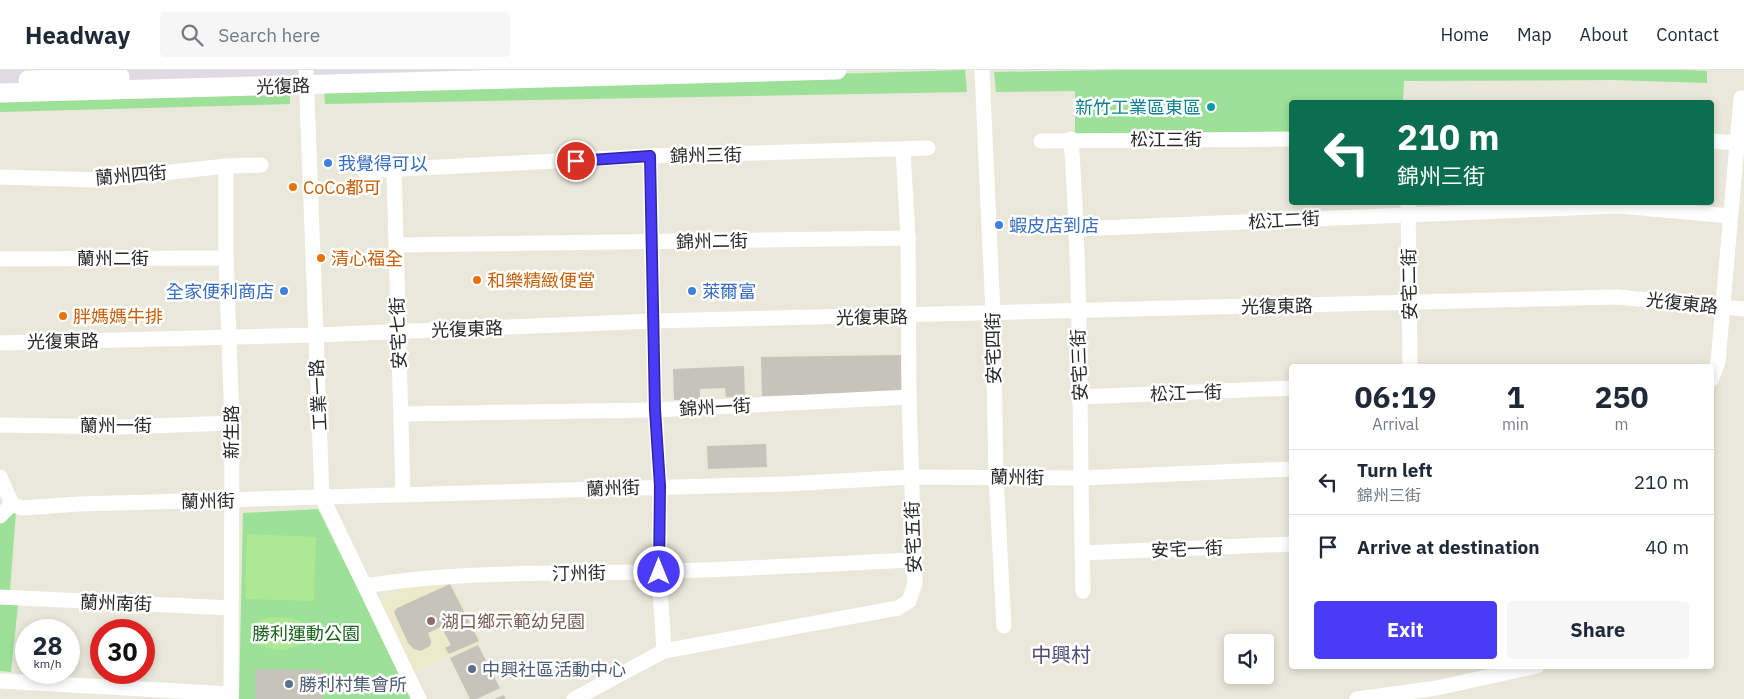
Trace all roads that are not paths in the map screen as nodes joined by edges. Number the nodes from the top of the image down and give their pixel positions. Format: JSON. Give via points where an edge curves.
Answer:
{"nodes":[{"id":1,"x":416,"y":70,"type":"edge"},
{"id":2,"x":836,"y":70,"type":"edge"},
{"id":3,"x":982,"y":70,"type":"edge"},
{"id":4,"x":307,"y":76,"type":"edge"},
{"id":5,"x":0,"y":80,"type":"edge"},
{"id":6,"x":0,"y":93,"type":"edge"},
{"id":7,"x":1741,"y":98,"type":"dead end"},
{"id":8,"x":1289,"y":139,"type":"edge"},
{"id":9,"x":1071,"y":140,"type":"junction"},
{"id":10,"x":1714,"y":140,"type":"edge"},
{"id":11,"x":1041,"y":141,"type":"dead end"},
{"id":12,"x":1736,"y":143,"type":"junction"},
{"id":13,"x":928,"y":148,"type":"dead end"},
{"id":14,"x":902,"y":150,"type":"junction"},
{"id":15,"x":650,"y":156,"type":"junction"},
{"id":16,"x":261,"y":165,"type":"dead end"},
{"id":17,"x":226,"y":166,"type":"junction"},
{"id":18,"x":394,"y":170,"type":"junction"},
{"id":19,"x":364,"y":171,"type":"dead end"},
{"id":20,"x":0,"y":177,"type":"edge"},
{"id":21,"x":1408,"y":208,"type":"edge"},
{"id":22,"x":1730,"y":216,"type":"junction"},
{"id":23,"x":1077,"y":229,"type":"junction"},
{"id":24,"x":908,"y":238,"type":"junction"},
{"id":25,"x":652,"y":242,"type":"junction"},
{"id":26,"x":396,"y":244,"type":"junction"},
{"id":27,"x":226,"y":258,"type":"junction"},
{"id":28,"x":0,"y":259,"type":"edge"},
{"id":29,"x":1409,"y":304,"type":"junction"},
{"id":30,"x":1723,"y":307,"type":"junction"},
{"id":31,"x":1744,"y":309,"type":"edge"},
{"id":32,"x":1077,"y":310,"type":"junction"},
{"id":33,"x":992,"y":314,"type":"junction"},
{"id":34,"x":908,"y":316,"type":"junction"},
{"id":35,"x":654,"y":321,"type":"junction"},
{"id":36,"x":398,"y":332,"type":"junction"},
{"id":37,"x":315,"y":335,"type":"junction"},
{"id":38,"x":230,"y":338,"type":"junction"},
{"id":39,"x":0,"y":343,"type":"edge"},
{"id":40,"x":1410,"y":364,"type":"edge"},
{"id":41,"x":1714,"y":372,"type":"edge"},
{"id":42,"x":1289,"y":388,"type":"edge"},
{"id":43,"x":909,"y":397,"type":"junction"},
{"id":44,"x":1080,"y":397,"type":"junction"},
{"id":45,"x":655,"y":410,"type":"junction"},
{"id":46,"x":402,"y":414,"type":"junction"},
{"id":47,"x":232,"y":423,"type":"junction"},
{"id":48,"x":0,"y":424,"type":"edge"},
{"id":49,"x":1289,"y":469,"type":"edge"},
{"id":50,"x":0,"y":477,"type":"edge"},
{"id":51,"x":912,"y":477,"type":"junction"},
{"id":52,"x":996,"y":477,"type":"junction"},
{"id":53,"x":1080,"y":478,"type":"junction"},
{"id":54,"x":660,"y":486,"type":"junction"},
{"id":55,"x":403,"y":495,"type":"junction"},
{"id":56,"x":322,"y":497,"type":"junction"},
{"id":57,"x":231,"y":501,"type":"junction"},
{"id":58,"x":12,"y":504,"type":"junction"},
{"id":59,"x":0,"y":516,"type":"edge"},
{"id":60,"x":1289,"y":544,"type":"edge"},
{"id":61,"x":1082,"y":553,"type":"junction"},
{"id":62,"x":913,"y":560,"type":"junction"},
{"id":63,"x":659,"y":572,"type":"junction"},
{"id":64,"x":365,"y":586,"type":"junction"},
{"id":65,"x":1083,"y":591,"type":"dead end"},
{"id":66,"x":0,"y":598,"type":"edge"},
{"id":67,"x":231,"y":608,"type":"junction"},
{"id":68,"x":1004,"y":626,"type":"dead end"},
{"id":69,"x":664,"y":652,"type":"junction"},
{"id":70,"x":1523,"y":669,"type":"edge"},
{"id":71,"x":0,"y":681,"type":"edge"},
{"id":72,"x":231,"y":696,"type":"edge"},
{"id":73,"x":419,"y":699,"type":"edge"},
{"id":74,"x":574,"y":699,"type":"edge"},
{"id":75,"x":1357,"y":699,"type":"edge"}],
"edges":[{"from":1,"to":4,"type":"street","name":"光復路"},
{"from":2,"to":4,"type":"street","name":"光復路"},
{"from":3,"to":33,"type":"street","name":"安宅四街"},
{"from":4,"to":5,"type":"street","name":"光復路"},
{"from":4,"to":6,"type":"street","name":"光復路"},
{"from":4,"to":37,"type":"street","name":"工業一路"},
{"from":7,"to":12,"type":"street"},
{"from":8,"to":9,"type":"street","name":"松江三街"},
{"from":9,"to":11,"type":"street","name":"松江三街"},
{"from":9,"to":23,"type":"street","name":"安宅三街"},
{"from":10,"to":12,"type":"street"},
{"from":12,"to":22,"type":"street"},
{"from":13,"to":14,"type":"street","name":"錦州三街"},
{"from":14,"to":15,"type":"street","name":"錦州三街"},
{"from":14,"to":24,"type":"street","name":"安宅五街"},
{"from":15,"to":18,"type":"street","name":"錦州三街"},
{"from":15,"to":25,"type":"street"},
{"from":16,"to":17,"type":"street","name":"蘭州四街"},
{"from":17,"to":20,"type":"street","name":"蘭州四街","via":[[100,180]]},
{"from":17,"to":27,"type":"street","name":"新生路"},
{"from":18,"to":19,"type":"street","name":"錦州三街"},
{"from":18,"to":26,"type":"street","name":"安宅七街"},
{"from":21,"to":22,"type":"street","name":"松江二街","via":[[1619,206]]},
{"from":21,"to":23,"type":"street","name":"松江二街"},
{"from":21,"to":29,"type":"street","name":"安宅二街"},
{"from":22,"to":30,"type":"street"},
{"from":23,"to":32,"type":"street","name":"安宅三街"},
{"from":24,"to":25,"type":"street","name":"錦州二街"},
{"from":24,"to":34,"type":"street","name":"安宅五街"},
{"from":25,"to":26,"type":"street","name":"錦州二街"},
{"from":25,"to":35,"type":"street"},
{"from":26,"to":36,"type":"street","name":"安宅七街"},
{"from":27,"to":28,"type":"street","name":"蘭州二街"},
{"from":27,"to":38,"type":"street","name":"新生路"},
{"from":29,"to":30,"type":"street","name":"光復東路","via":[[1618,297]]},
{"from":29,"to":32,"type":"street","name":"光復東路"},
{"from":29,"to":40,"type":"street","name":"安宅二街"},
{"from":30,"to":31,"type":"street","name":"光復東路"},
{"from":30,"to":41,"type":"street","via":[[1718,362]]},
{"from":32,"to":33,"type":"street","name":"光復東路"},
{"from":32,"to":44,"type":"street","name":"安宅三街"},
{"from":33,"to":34,"type":"street","name":"光復東路"},
{"from":33,"to":52,"type":"street","name":"安宅四街"},
{"from":34,"to":35,"type":"street","name":"光復東路"},
{"from":34,"to":43,"type":"street","name":"安宅五街"},
{"from":35,"to":36,"type":"street","name":"光復東路"},
{"from":35,"to":45,"type":"street"},
{"from":36,"to":37,"type":"street","name":"光復東路"},
{"from":36,"to":46,"type":"street","name":"安宅七街"},
{"from":37,"to":38,"type":"street","name":"光復東路"},
{"from":37,"to":56,"type":"street","name":"工業一路"},
{"from":38,"to":39,"type":"street","name":"光復東路"},
{"from":38,"to":47,"type":"street","name":"新生路"},
{"from":42,"to":44,"type":"street","name":"松江一街"},
{"from":43,"to":45,"type":"street","name":"錦州一街"},
{"from":43,"to":51,"type":"street","name":"安宅五街"},
{"from":44,"to":53,"type":"street","name":"安宅三街"},
{"from":45,"to":46,"type":"street","name":"錦州一街"},
{"from":45,"to":54,"type":"street"},
{"from":46,"to":55,"type":"street","name":"安宅七街"},
{"from":47,"to":48,"type":"street","name":"蘭州一街","via":[[120,427]]},
{"from":47,"to":57,"type":"street","name":"新生路"},
{"from":49,"to":53,"type":"street","name":"蘭州街"},
{"from":50,"to":58,"type":"street"},
{"from":51,"to":52,"type":"street","name":"蘭州街"},
{"from":51,"to":54,"type":"street","name":"蘭州街"},
{"from":51,"to":62,"type":"street","name":"安宅五街"},
{"from":52,"to":53,"type":"street","name":"蘭州街"},
{"from":52,"to":68,"type":"street","name":"安宅四街"},
{"from":53,"to":61,"type":"street","name":"安宅三街"},
{"from":54,"to":55,"type":"street","name":"蘭州街"},
{"from":54,"to":63,"type":"street"},
{"from":55,"to":56,"type":"street","name":"蘭州街"},
{"from":56,"to":57,"type":"street","name":"蘭州街"},
{"from":56,"to":64,"type":"street","name":"工業一路"},
{"from":57,"to":58,"type":"street","name":"蘭州街","via":[[21,508]]},
{"from":57,"to":67,"type":"street","name":"新生路"},
{"from":58,"to":59,"type":"street"},
{"from":60,"to":61,"type":"street","name":"安宅一街"},
{"from":61,"to":65,"type":"street","name":"安宅三街"},
{"from":62,"to":63,"type":"street","name":"汀州街"},
{"from":62,"to":69,"type":"street","name":"安宅五街","via":[[915,583],[909,601],[898,608]]},
{"from":63,"to":64,"type":"street","name":"汀州街","via":[[457,576]]},
{"from":63,"to":69,"type":"street"},
{"from":64,"to":73,"type":"street","name":"工業一路"},
{"from":66,"to":67,"type":"street","name":"蘭州南街"},
{"from":67,"to":72,"type":"street","name":"新生路"},
{"from":69,"to":74,"type":"street","name":"安宅五街"},
{"from":70,"to":75,"type":"street","via":[[1437,688]]},
{"from":71,"to":72,"type":"street"}]}
